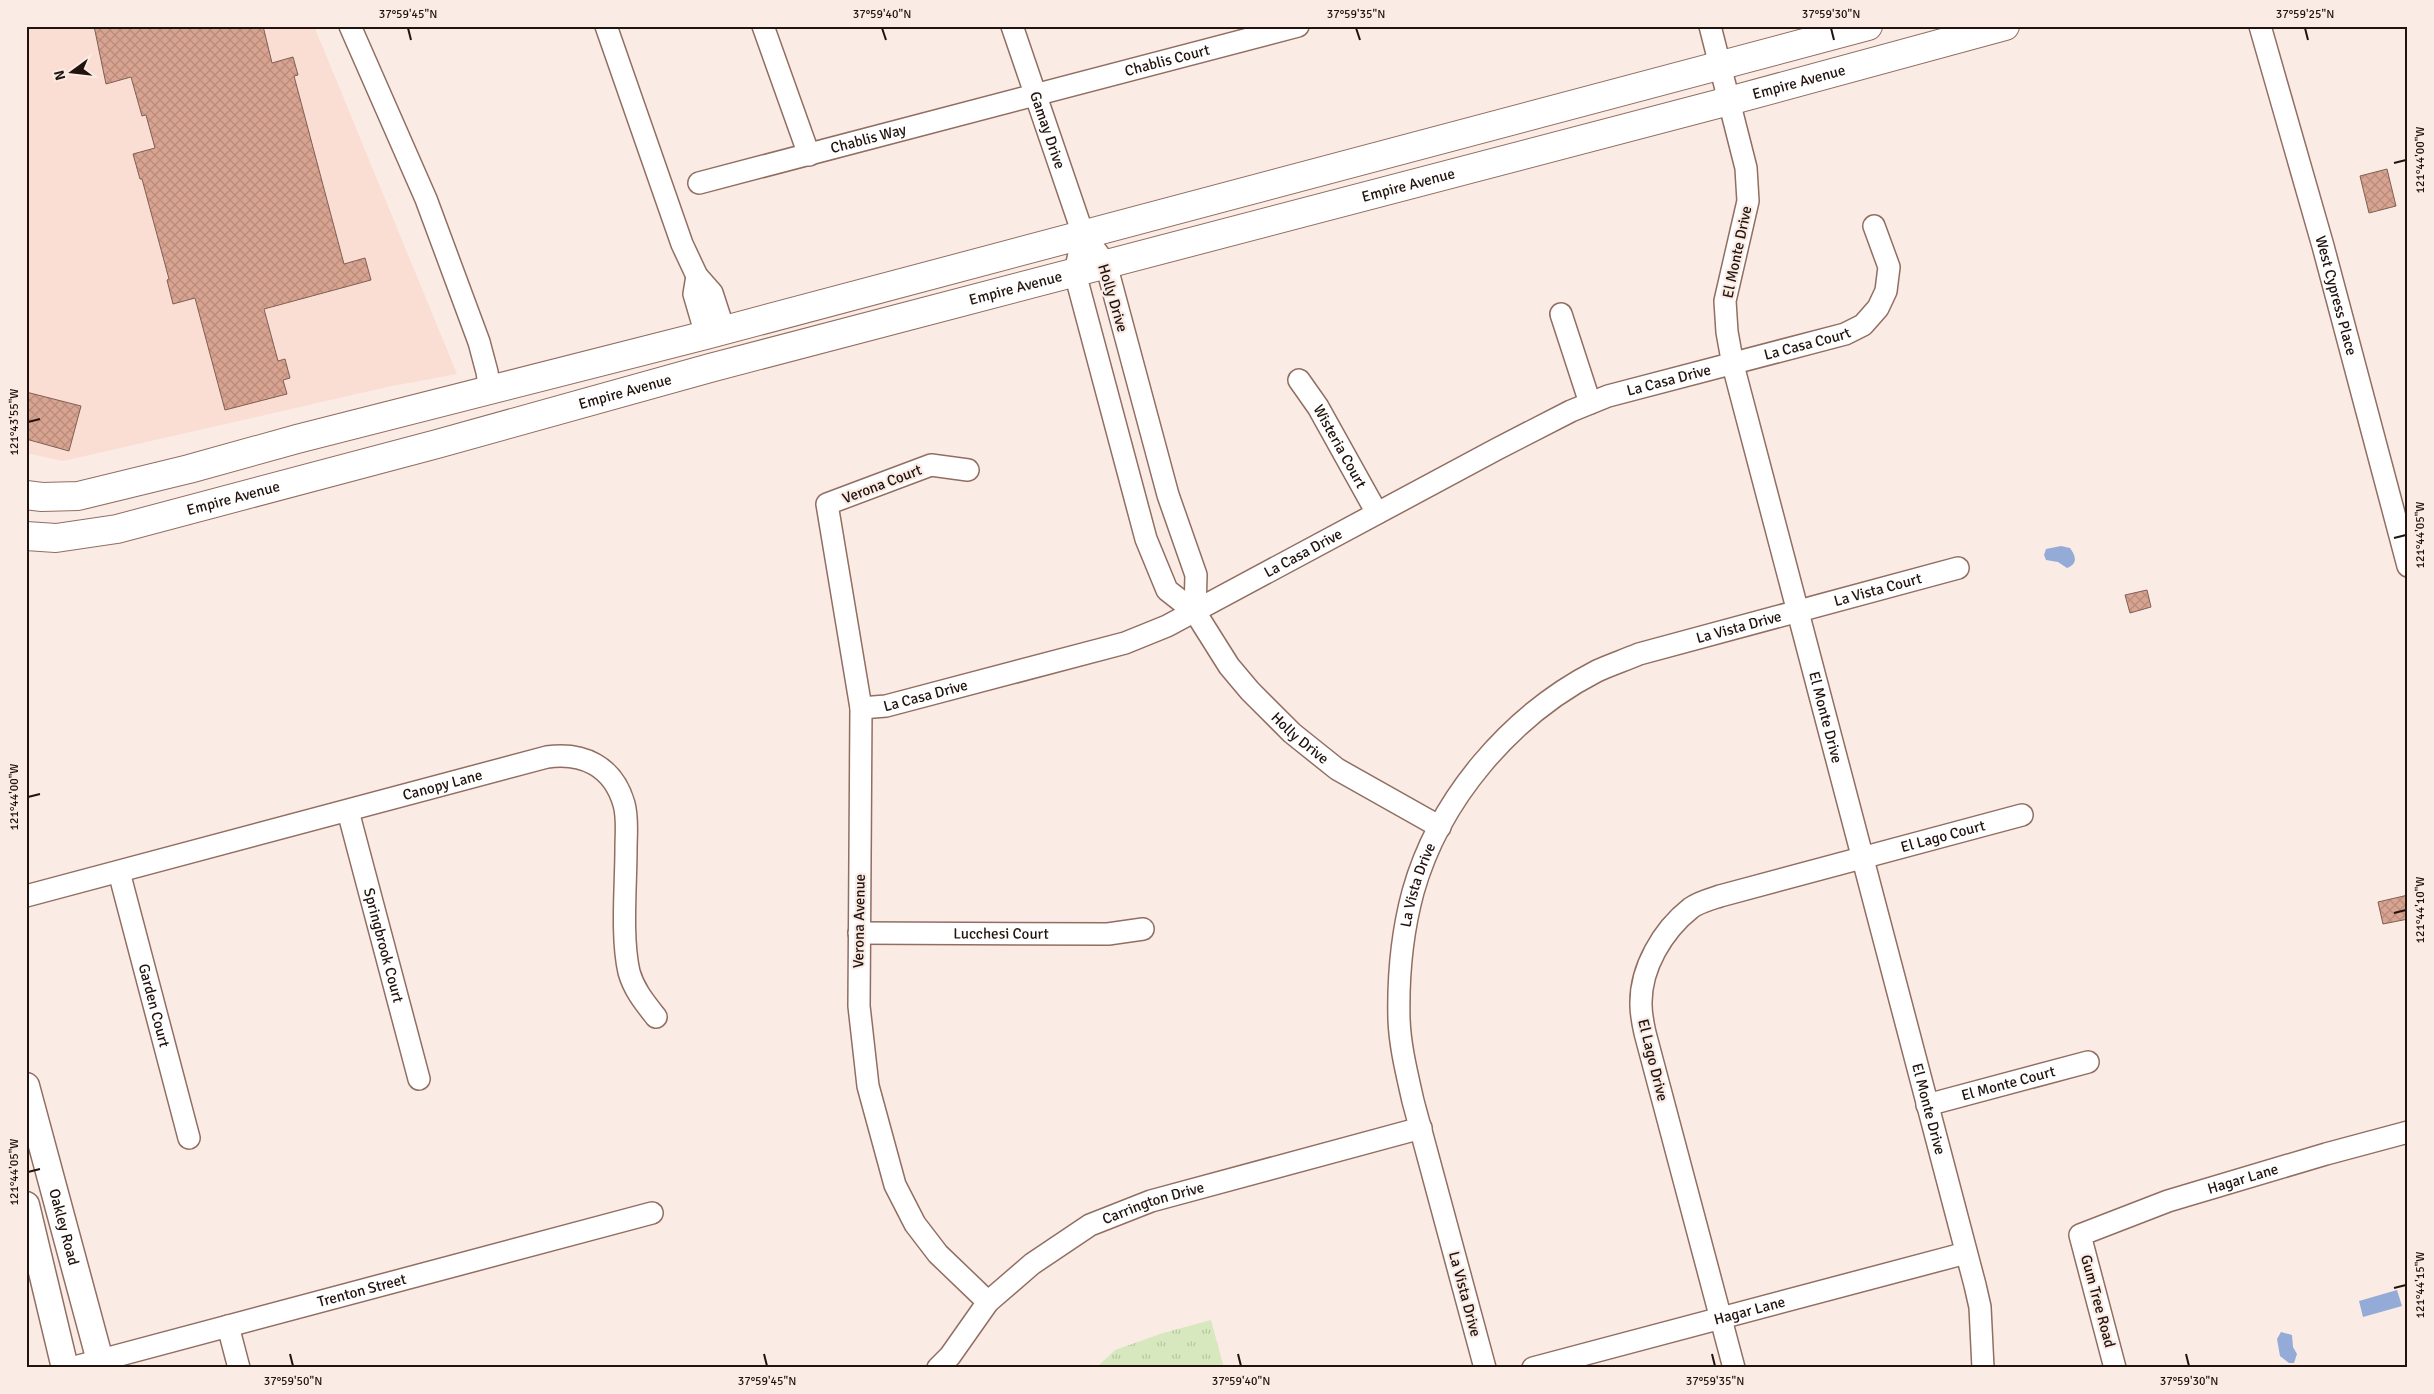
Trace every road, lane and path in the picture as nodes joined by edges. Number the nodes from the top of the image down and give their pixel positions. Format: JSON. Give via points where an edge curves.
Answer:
{"nodes":[{"id":1,"x":350,"y":26,"type":"edge"},
{"id":2,"x":606,"y":26,"type":"edge"},
{"id":3,"x":763,"y":26,"type":"edge"},
{"id":4,"x":1012,"y":26,"type":"edge"},
{"id":5,"x":1298,"y":26,"type":"edge"},
{"id":6,"x":1710,"y":26,"type":"edge"},
{"id":7,"x":1868,"y":26,"type":"edge"},
{"id":8,"x":2005,"y":26,"type":"edge"},
{"id":9,"x":2260,"y":26,"type":"edge"},
{"id":10,"x":1720,"y":67,"type":"junction"},
{"id":11,"x":1037,"y":95,"type":"junction"},
{"id":12,"x":1729,"y":101,"type":"junction"},
{"id":13,"x":809,"y":155,"type":"junction"},
{"id":14,"x":699,"y":183,"type":"dead end"},
{"id":15,"x":1874,"y":226,"type":"dead end"},
{"id":16,"x":1083,"y":234,"type":"junction"},
{"id":17,"x":1106,"y":264,"type":"junction"},
{"id":18,"x":1075,"y":273,"type":"junction"},
{"id":19,"x":1561,"y":314,"type":"dead end"},
{"id":20,"x":715,"y":333,"type":"junction"},
{"id":21,"x":1733,"y":365,"type":"junction"},
{"id":22,"x":1299,"y":380,"type":"dead end"},
{"id":23,"x":490,"y":391,"type":"junction"},
{"id":24,"x":606,"y":396,"type":"junction"},
{"id":25,"x":1590,"y":403,"type":"junction"},
{"id":26,"x":968,"y":470,"type":"dead end"},
{"id":27,"x":26,"y":495,"type":"edge"},
{"id":28,"x":827,"y":504,"type":"joint"},
{"id":29,"x":1376,"y":513,"type":"junction"},
{"id":30,"x":26,"y":536,"type":"edge"},
{"id":31,"x":2408,"y":566,"type":"edge"},
{"id":32,"x":1958,"y":568,"type":"dead end"},
{"id":33,"x":1195,"y":612,"type":"junction"},
{"id":34,"x":1798,"y":612,"type":"junction"},
{"id":35,"x":861,"y":708,"type":"junction"},
{"id":36,"x":348,"y":811,"type":"junction"},
{"id":37,"x":2022,"y":815,"type":"dead end"},
{"id":38,"x":1440,"y":827,"type":"junction"},
{"id":39,"x":1863,"y":858,"type":"junction"},
{"id":40,"x":119,"y":872,"type":"junction"},
{"id":41,"x":26,"y":896,"type":"edge"},
{"id":42,"x":1143,"y":929,"type":"dead end"},
{"id":43,"x":859,"y":932,"type":"junction"},
{"id":44,"x":656,"y":1017,"type":"dead end"},
{"id":45,"x":2088,"y":1062,"type":"dead end"},
{"id":46,"x":420,"y":1079,"type":"dead end"},
{"id":47,"x":26,"y":1086,"type":"edge"},
{"id":48,"x":1927,"y":1105,"type":"junction"},
{"id":49,"x":1421,"y":1128,"type":"junction"},
{"id":50,"x":2408,"y":1132,"type":"edge"},
{"id":51,"x":189,"y":1138,"type":"dead end"},
{"id":52,"x":26,"y":1206,"type":"edge"},
{"id":53,"x":652,"y":1213,"type":"dead end"},
{"id":54,"x":2080,"y":1235,"type":"joint"},
{"id":55,"x":1966,"y":1253,"type":"junction"},
{"id":56,"x":988,"y":1302,"type":"junction"},
{"id":57,"x":1720,"y":1318,"type":"junction"},
{"id":58,"x":228,"y":1326,"type":"junction"},
{"id":59,"x":101,"y":1364,"type":"edge"},
{"id":60,"x":65,"y":1368,"type":"edge"},
{"id":61,"x":72,"y":1368,"type":"edge"},
{"id":62,"x":239,"y":1368,"type":"edge"},
{"id":63,"x":938,"y":1368,"type":"edge"},
{"id":64,"x":1485,"y":1368,"type":"edge"},
{"id":65,"x":1533,"y":1368,"type":"edge"},
{"id":66,"x":1734,"y":1368,"type":"edge"},
{"id":67,"x":1983,"y":1368,"type":"edge"},
{"id":68,"x":2115,"y":1368,"type":"edge"}],
"edges":[{"from":1,"to":23,"type":"street","via":[[426,199],[479,342]]},
{"from":2,"to":20,"type":"street","via":[[682,244],[696,276],[712,292]]},
{"from":3,"to":13,"type":"street"},
{"from":4,"to":11,"type":"street","name":"Gamay Drive"},
{"from":5,"to":11,"type":"street","name":"Chablis Court"},
{"from":6,"to":10,"type":"street","name":"El Monte Drive"},
{"from":7,"to":10,"type":"main road"},
{"from":8,"to":12,"type":"main road","name":"Empire Avenue"},
{"from":9,"to":31,"type":"street","name":"West Cypress Place","via":[[2323,246]]},
{"from":10,"to":12,"type":"street","name":"El Monte Drive"},
{"from":10,"to":16,"type":"main road"},
{"from":11,"to":13,"type":"street","name":"Chablis Way"},
{"from":11,"to":16,"type":"street","name":"Gamay Drive"},
{"from":12,"to":17,"type":"main road","name":"Empire Avenue"},
{"from":12,"to":21,"type":"street","name":"El Monte Drive","via":[[1746,168],[1748,201],[1725,301]]},
{"from":13,"to":14,"type":"street","name":"Chablis Way"},
{"from":15,"to":21,"type":"street","name":"La Casa Court","via":[[1889,267],[1886,291],[1878,308],[1863,324],[1845,334]]},
{"from":16,"to":17,"type":"street","name":"Holly Drive"},
{"from":16,"to":18,"type":"street","name":"Holly Drive"},
{"from":16,"to":20,"type":"main road"},
{"from":17,"to":18,"type":"main road","name":"Empire Avenue"},
{"from":17,"to":33,"type":"street","name":"Holly Drive","via":[[1168,496],[1196,575]]},
{"from":18,"to":24,"type":"main road","name":"Empire Avenue"},
{"from":18,"to":33,"type":"street","name":"Holly Drive","via":[[1146,539],[1167,590]]},
{"from":19,"to":25,"type":"street"},
{"from":20,"to":23,"type":"main road"},
{"from":20,"to":24,"type":"main road","via":[[719,347],[715,354],[645,373]]},
{"from":21,"to":25,"type":"street","name":"La Casa Drive"},
{"from":21,"to":34,"type":"street","name":"El Monte Drive"},
{"from":22,"to":29,"type":"street","name":"Wisteria Court","via":[[1318,407]]},
{"from":23,"to":27,"type":"main road","via":[[78,496]]},
{"from":24,"to":30,"type":"main road","name":"Empire Avenue","via":[[117,528],[56,538]]},
{"from":25,"to":29,"type":"street","name":"La Casa Drive"},
{"from":26,"to":28,"type":"street","name":"Verona Court","via":[[930,465]]},
{"from":28,"to":35,"type":"street","name":"Verona Avenue"},
{"from":29,"to":33,"type":"street","name":"La Casa Drive"},
{"from":32,"to":34,"type":"street","name":"La Vista Court"},
{"from":33,"to":35,"type":"street","name":"La Casa Drive","via":[[1125,643],[886,706]]},
{"from":33,"to":38,"type":"street","name":"Holly Drive","via":[[1229,666],[1292,733],[1337,769]]},
{"from":34,"to":38,"type":"street","name":"La Vista Drive","via":[[1639,654],[1597,671],[1521,724],[1484,760]]},
{"from":34,"to":39,"type":"street","name":"El Monte Drive"},
{"from":35,"to":43,"type":"street","name":"Verona Avenue"},
{"from":36,"to":40,"type":"street","name":"Canopy Lane"},
{"from":36,"to":44,"type":"street","name":"Canopy Lane","via":[[547,757],[580,756],[592,763],[610,779],[624,803],[629,970],[634,988]]},
{"from":36,"to":46,"type":"street","name":"Springbrook Court"},
{"from":37,"to":39,"type":"street","name":"El Lago Court"},
{"from":38,"to":49,"type":"street","name":"La Vista Drive","via":[[1413,890],[1399,977],[1399,1020],[1404,1061]]},
{"from":39,"to":48,"type":"street","name":"El Monte Drive"},
{"from":39,"to":57,"type":"street","name":"El Lago Drive","via":[[1720,896],[1693,907],[1671,928],[1655,951],[1644,977],[1641,1005],[1645,1032]]},
{"from":40,"to":41,"type":"street","name":"Canopy Lane"},
{"from":40,"to":51,"type":"street","name":"Garden Court"},
{"from":42,"to":43,"type":"street","name":"Lucchesi Court","via":[[1108,934]]},
{"from":43,"to":56,"type":"street","name":"Verona Avenue","via":[[862,1046],[868,1086],[894,1185],[915,1224],[938,1254]]},
{"from":45,"to":48,"type":"street","name":"El Monte Court"},
{"from":47,"to":59,"type":"street","name":"Oakley Road"},
{"from":48,"to":55,"type":"street","name":"El Monte Drive"},
{"from":49,"to":56,"type":"street","name":"Carrington Drive","via":[[1117,1213],[1058,1244]]},
{"from":49,"to":64,"type":"street","name":"La Vista Drive"},
{"from":50,"to":54,"type":"street","name":"Hagar Lane","via":[[2168,1201]]},
{"from":52,"to":60,"type":"street","name":"Oakley Road"},
{"from":53,"to":58,"type":"street","name":"Trenton Street"},
{"from":54,"to":68,"type":"street","name":"Gum Tree Road"},
{"from":55,"to":57,"type":"street","name":"Hagar Lane"},
{"from":55,"to":67,"type":"street","name":"El Monte Drive","via":[[1980,1307]]},
{"from":56,"to":63,"type":"street","name":"Carrington Drive"},
{"from":57,"to":65,"type":"street","name":"Hagar Lane"},
{"from":57,"to":66,"type":"street","name":"El Lago Drive"},
{"from":58,"to":59,"type":"street","name":"Trenton Street"},
{"from":58,"to":62,"type":"street"},
{"from":59,"to":61,"type":"street","name":"Trenton Street"}]}
